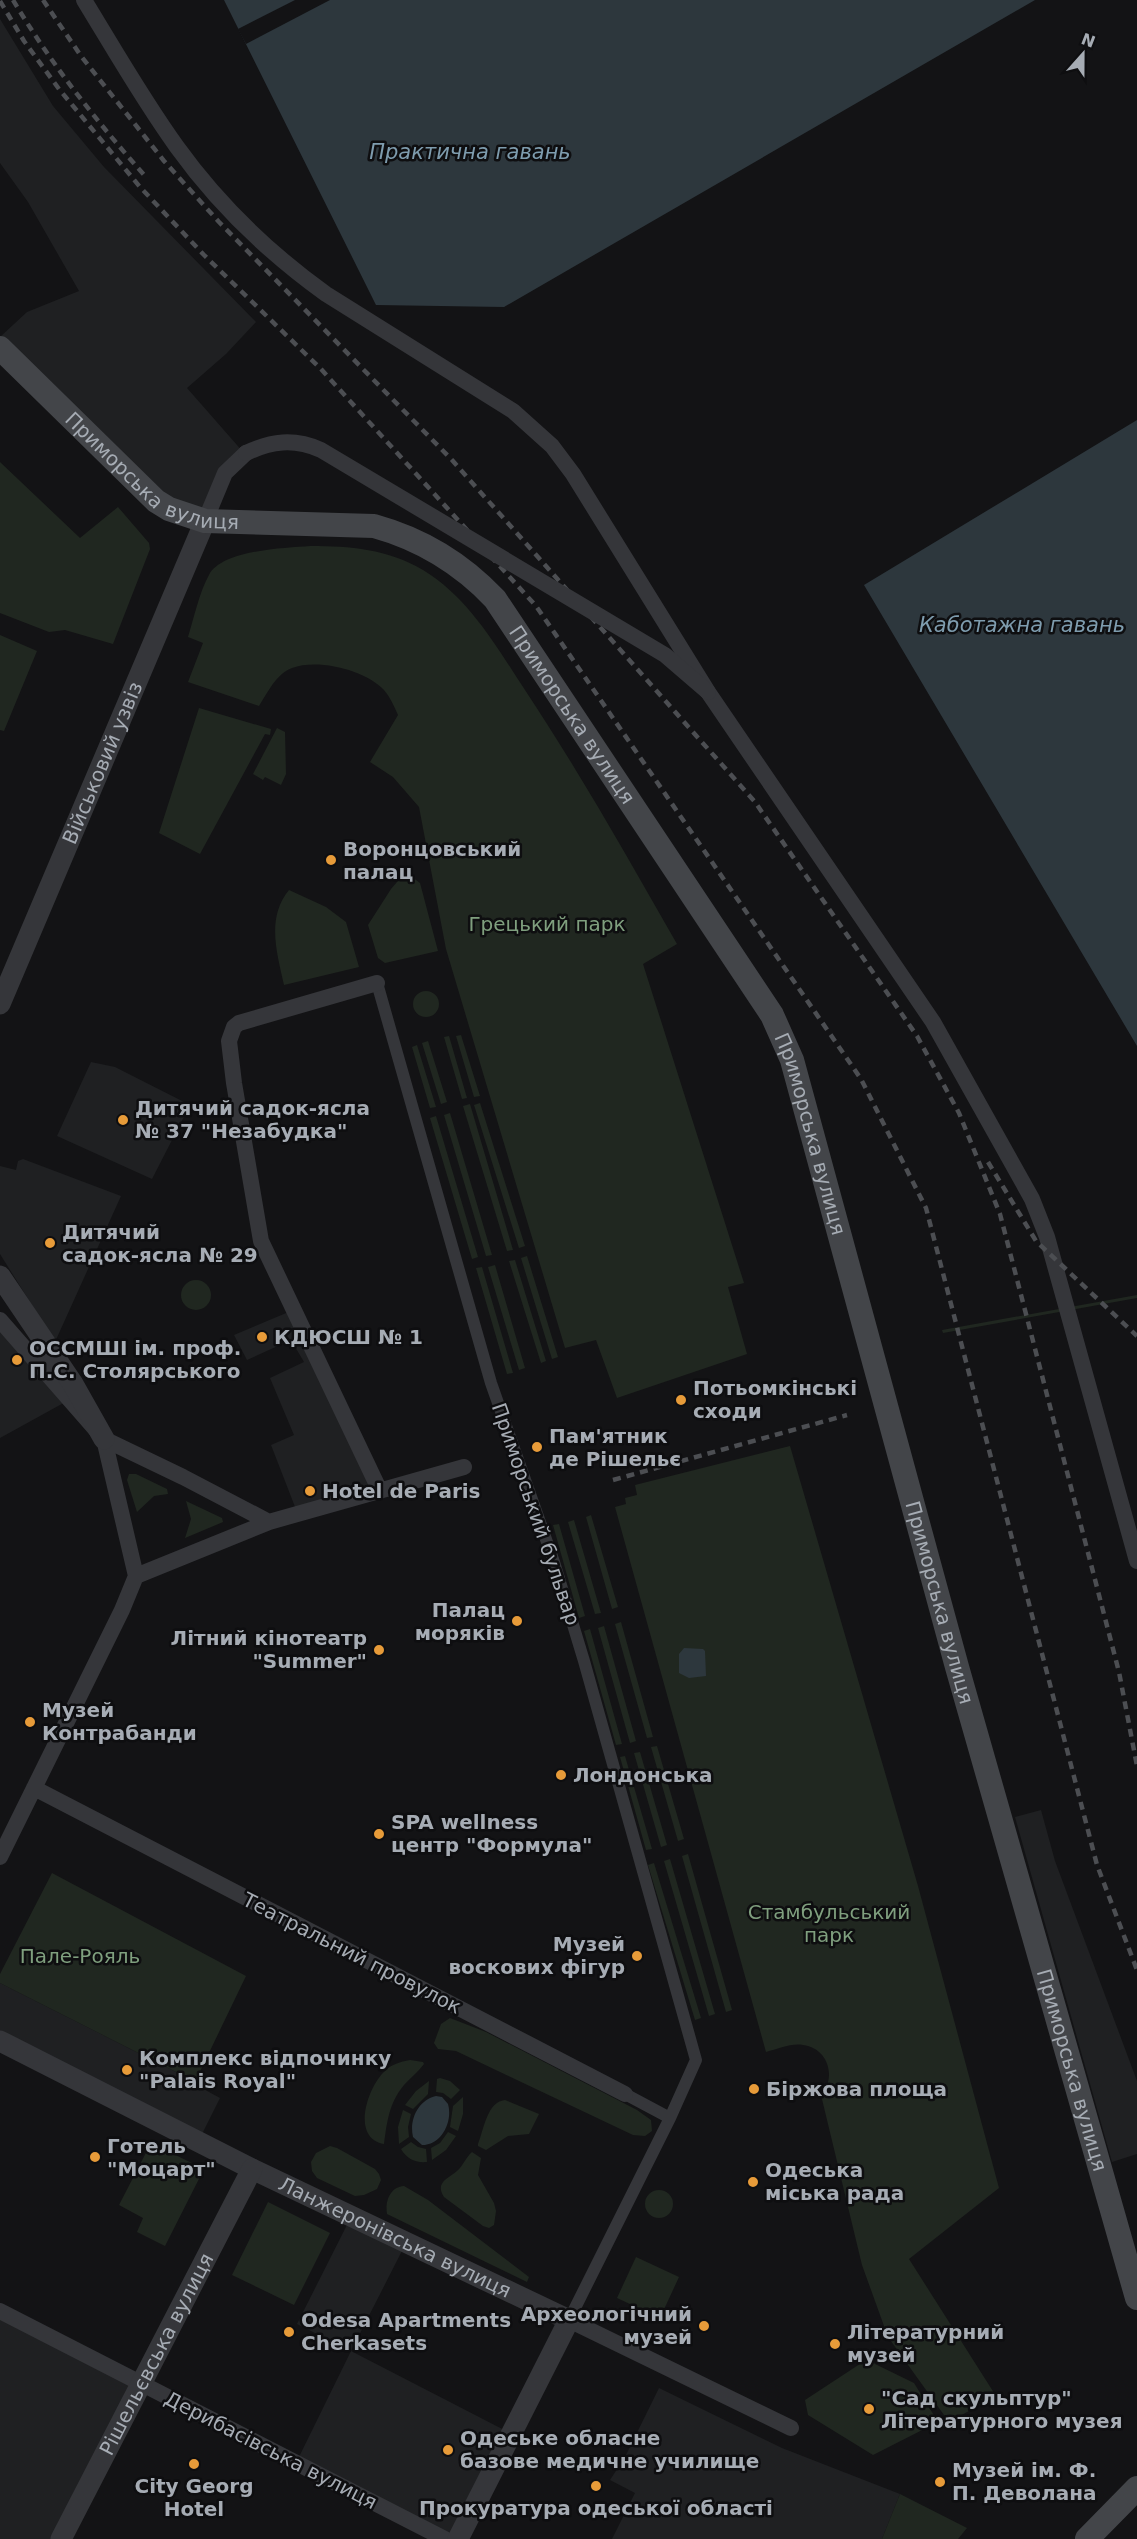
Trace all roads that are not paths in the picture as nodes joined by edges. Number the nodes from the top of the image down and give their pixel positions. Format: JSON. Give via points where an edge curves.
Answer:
{"nodes":[{"id":1,"x":84,"y":0,"type":"edge"},
{"id":2,"x":0,"y":348,"type":"edge"},
{"id":3,"x":206,"y":521,"type":"junction"},
{"id":4,"x":708,"y":692,"type":"junction"},
{"id":5,"x":377,"y":983,"type":"joint"},
{"id":6,"x":0,"y":1004,"type":"edge"},
{"id":7,"x":0,"y":1276,"type":"edge"},
{"id":8,"x":0,"y":1320,"type":"edge"},
{"id":9,"x":104,"y":1439,"type":"junction"},
{"id":10,"x":464,"y":1467,"type":"dead end"},
{"id":11,"x":380,"y":1491,"type":"junction"},
{"id":12,"x":269,"y":1522,"type":"junction"},
{"id":13,"x":1137,"y":1561,"type":"edge"},
{"id":14,"x":136,"y":1576,"type":"junction"},
{"id":15,"x":34,"y":1788,"type":"junction"},
{"id":16,"x":0,"y":1857,"type":"edge"},
{"id":17,"x":0,"y":2041,"type":"edge"},
{"id":18,"x":625,"y":2094,"type":"joint"},
{"id":19,"x":670,"y":2118,"type":"junction"},
{"id":20,"x":252,"y":2169,"type":"junction"},
{"id":21,"x":1137,"y":2298,"type":"edge"},
{"id":22,"x":0,"y":2311,"type":"edge"},
{"id":23,"x":569,"y":2320,"type":"junction"},
{"id":24,"x":141,"y":2383,"type":"junction"},
{"id":25,"x":791,"y":2428,"type":"dead end"},
{"id":26,"x":1137,"y":2488,"type":"edge"},
{"id":27,"x":61,"y":2539,"type":"edge"},
{"id":28,"x":445,"y":2539,"type":"edge"},
{"id":29,"x":458,"y":2539,"type":"edge"},
{"id":30,"x":1087,"y":2539,"type":"edge"}],
"edges":[{"from":1,"to":4,"type":"street","via":[[176,146],[252,233],[312,283],[498,401],[552,446]]},
{"from":2,"to":3,"type":"main road","name":"Приморська вулиця","via":[[158,503]]},
{"from":3,"to":4,"type":"street","bridge":true,"via":[[225,472],[246,453],[283,441],[308,445],[665,655]]},
{"from":3,"to":6,"type":"street","name":"Військовий узвіз"},
{"from":3,"to":21,"type":"main road","name":"Приморська вулиця","via":[[374,526],[439,553],[473,576],[502,609],[780,1029]]},
{"from":4,"to":13,"type":"street","via":[[928,1014],[1021,1179],[1047,1238]]},
{"from":5,"to":11,"type":"street","via":[[239,1023],[229,1041],[261,1240]]},
{"from":5,"to":19,"type":"street","name":"Приморський бульвар","via":[[491,1383],[584,1661],[693,2045],[696,2060]]},
{"from":7,"to":9,"type":"street","via":[[73,1384]]},
{"from":8,"to":9,"type":"street"},
{"from":9,"to":12,"type":"street"},
{"from":9,"to":14,"type":"street"},
{"from":10,"to":11,"type":"street"},
{"from":11,"to":12,"type":"street"},
{"from":12,"to":14,"type":"street"},
{"from":14,"to":15,"type":"street"},
{"from":15,"to":16,"type":"street"},
{"from":15,"to":18,"type":"street","name":"Театральний провулок"},
{"from":17,"to":20,"type":"street","name":"Ланжеронівська вулиця"},
{"from":18,"to":19,"type":"street","name":"Театральний провулок"},
{"from":19,"to":23,"type":"street"},
{"from":20,"to":23,"type":"street","name":"Ланжеронівська вулиця"},
{"from":20,"to":24,"type":"street","name":"Рішельєвська вулиця"},
{"from":22,"to":24,"type":"street","name":"Дерибасівська вулиця"},
{"from":23,"to":25,"type":"street","name":"Ланжеронівська вулиця"},
{"from":23,"to":29,"type":"street"},
{"from":24,"to":27,"type":"street","name":"Рішельєвська вулиця"},
{"from":24,"to":28,"type":"street","name":"Дерибасівська вулиця"},
{"from":26,"to":30,"type":"main road"}]}
